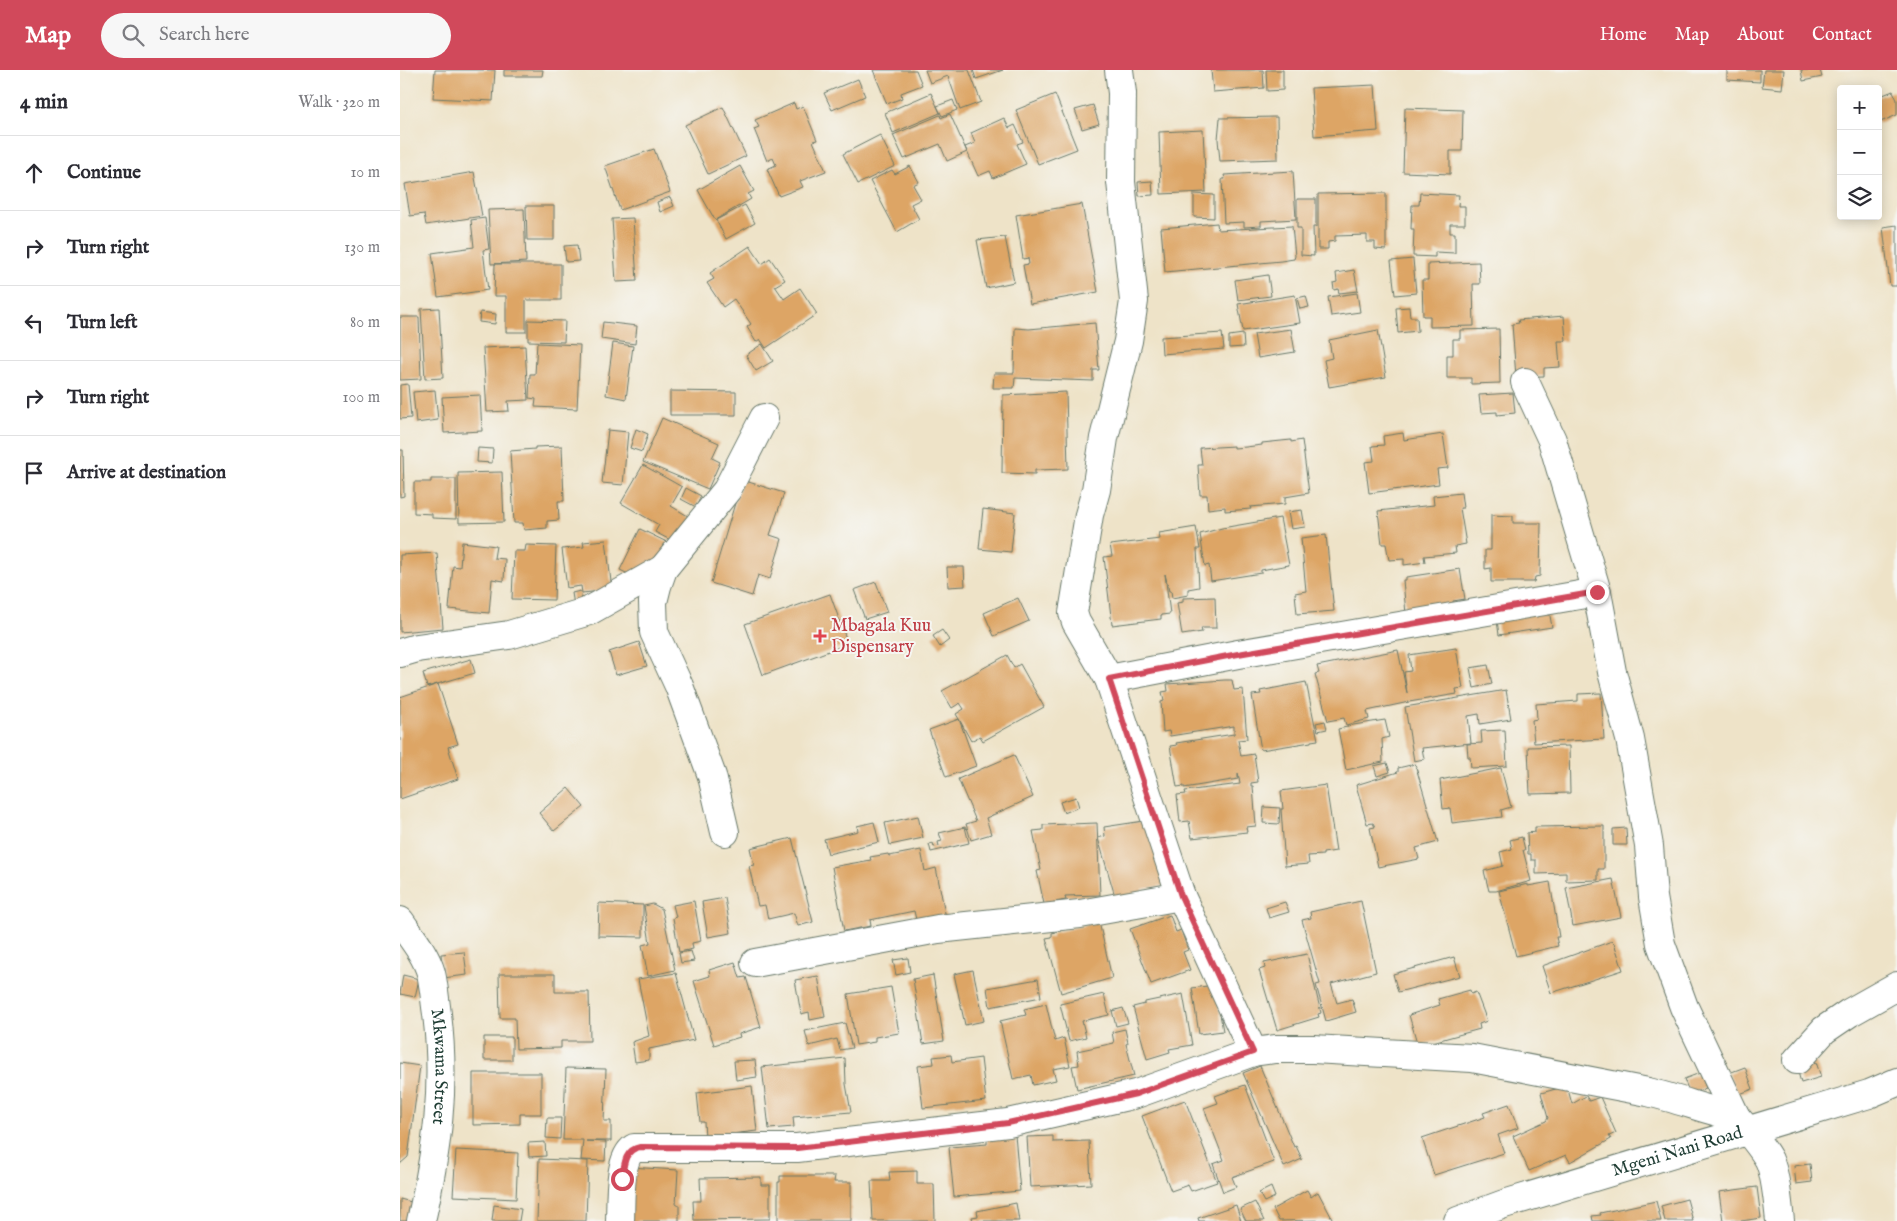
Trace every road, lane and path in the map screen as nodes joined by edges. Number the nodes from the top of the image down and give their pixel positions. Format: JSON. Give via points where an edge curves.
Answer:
{"nodes":[{"id":1,"x":1119,"y":70,"type":"edge"},
{"id":2,"x":1525,"y":382,"type":"dead end"},
{"id":3,"x":764,"y":418,"type":"dead end"},
{"id":4,"x":663,"y":569,"type":"junction"},
{"id":5,"x":1597,"y":592,"type":"junction"},
{"id":6,"x":400,"y":653,"type":"edge"},
{"id":7,"x":1109,"y":679,"type":"junction"},
{"id":8,"x":725,"y":832,"type":"dead end"},
{"id":9,"x":1181,"y":896,"type":"junction"},
{"id":10,"x":400,"y":921,"type":"edge"},
{"id":11,"x":755,"y":963,"type":"dead end"},
{"id":12,"x":1897,"y":986,"type":"edge"},
{"id":13,"x":1253,"y":1052,"type":"junction"},
{"id":14,"x":1797,"y":1060,"type":"dead end"},
{"id":15,"x":1897,"y":1082,"type":"edge"},
{"id":16,"x":1741,"y":1123,"type":"junction"},
{"id":17,"x":421,"y":1221,"type":"edge"},
{"id":18,"x":620,"y":1221,"type":"edge"},
{"id":19,"x":1458,"y":1221,"type":"edge"},
{"id":20,"x":1780,"y":1221,"type":"edge"}],
"edges":[{"from":1,"to":7,"type":"street","via":[[1122,93],[1121,182],[1134,302],[1128,341],[1104,438],[1073,613]]},
{"from":2,"to":5,"type":"street","via":[[1552,440]]},
{"from":3,"to":4,"type":"street","via":[[727,490]]},
{"from":4,"to":6,"type":"street","via":[[588,611],[509,634]]},
{"from":4,"to":8,"type":"street","via":[[653,602],[654,632],[679,686],[712,776]]},
{"from":5,"to":7,"type":"street"},
{"from":5,"to":16,"type":"street","via":[[1612,672],[1630,739],[1649,846],[1661,944],[1684,1007]]},
{"from":7,"to":9,"type":"street"},
{"from":9,"to":11,"type":"street","via":[[1080,914],[938,929]]},
{"from":9,"to":13,"type":"street"},
{"from":10,"to":17,"type":"street","name":"Mkwama Street","via":[[424,956],[431,973],[441,1046],[440,1118]]},
{"from":12,"to":14,"type":"street","via":[[1824,1030]]},
{"from":13,"to":16,"type":"street","via":[[1313,1049],[1472,1058],[1676,1098]]},
{"from":13,"to":18,"type":"street","via":[[1136,1094],[1008,1123],[797,1148],[634,1148],[626,1154]]},
{"from":15,"to":16,"type":"street","name":"Mgeni Nani Road","via":[[1869,1094]]},
{"from":16,"to":19,"type":"street","name":"Mgeni Nani Road"},
{"from":16,"to":20,"type":"street","via":[[1769,1160]]}]}
